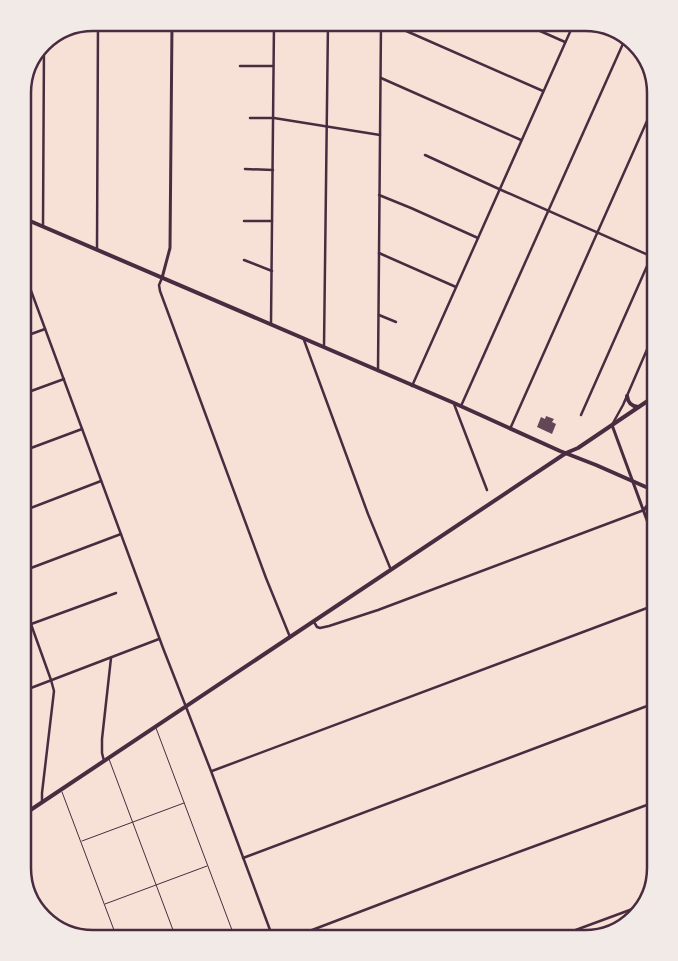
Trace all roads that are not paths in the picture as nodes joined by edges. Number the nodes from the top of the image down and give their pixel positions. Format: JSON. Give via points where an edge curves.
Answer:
{"nodes":[{"id":1,"x":98,"y":31,"type":"edge"},
{"id":2,"x":172,"y":31,"type":"edge"},
{"id":3,"x":274,"y":31,"type":"edge"},
{"id":4,"x":328,"y":31,"type":"edge"},
{"id":5,"x":381,"y":31,"type":"edge"},
{"id":6,"x":406,"y":31,"type":"edge"},
{"id":7,"x":540,"y":31,"type":"edge"},
{"id":8,"x":570,"y":31,"type":"edge"},
{"id":9,"x":565,"y":42,"type":"junction"},
{"id":10,"x":623,"y":44,"type":"edge"},
{"id":11,"x":44,"y":56,"type":"edge"},
{"id":12,"x":240,"y":66,"type":"dead end"},
{"id":13,"x":273,"y":66,"type":"junction"},
{"id":14,"x":380,"y":78,"type":"junction"},
{"id":15,"x":543,"y":91,"type":"junction"},
{"id":16,"x":250,"y":118,"type":"dead end"},
{"id":17,"x":274,"y":118,"type":"junction"},
{"id":18,"x":647,"y":123,"type":"edge"},
{"id":19,"x":327,"y":126,"type":"junction"},
{"id":20,"x":380,"y":135,"type":"junction"},
{"id":21,"x":521,"y":140,"type":"junction"},
{"id":22,"x":425,"y":155,"type":"dead end"},
{"id":23,"x":245,"y":169,"type":"dead end"},
{"id":24,"x":273,"y":170,"type":"junction"},
{"id":25,"x":499,"y":189,"type":"junction"},
{"id":26,"x":379,"y":195,"type":"junction"},
{"id":27,"x":549,"y":211,"type":"junction"},
{"id":28,"x":244,"y":220,"type":"dead end"},
{"id":29,"x":272,"y":221,"type":"junction"},
{"id":30,"x":31,"y":222,"type":"edge"},
{"id":31,"x":43,"y":227,"type":"junction"},
{"id":32,"x":598,"y":233,"type":"junction"},
{"id":33,"x":478,"y":238,"type":"junction"},
{"id":34,"x":97,"y":250,"type":"junction"},
{"id":35,"x":379,"y":253,"type":"junction"},
{"id":36,"x":647,"y":254,"type":"edge"},
{"id":37,"x":244,"y":260,"type":"dead end"},
{"id":38,"x":647,"y":267,"type":"edge"},
{"id":39,"x":272,"y":271,"type":"junction"},
{"id":40,"x":162,"y":278,"type":"junction"},
{"id":41,"x":456,"y":287,"type":"junction"},
{"id":42,"x":31,"y":295,"type":"edge"},
{"id":43,"x":378,"y":315,"type":"junction"},
{"id":44,"x":396,"y":322,"type":"dead end"},
{"id":45,"x":271,"y":324,"type":"junction"},
{"id":46,"x":44,"y":329,"type":"junction"},
{"id":47,"x":31,"y":334,"type":"edge"},
{"id":48,"x":304,"y":338,"type":"junction"},
{"id":49,"x":324,"y":348,"type":"junction"},
{"id":50,"x":647,"y":350,"type":"edge"},
{"id":51,"x":378,"y":370,"type":"junction"},
{"id":52,"x":64,"y":379,"type":"junction"},
{"id":53,"x":412,"y":386,"type":"junction"},
{"id":54,"x":31,"y":391,"type":"edge"},
{"id":55,"x":627,"y":396,"type":"junction"},
{"id":56,"x":647,"y":402,"type":"edge"},
{"id":57,"x":454,"y":403,"type":"junction"},
{"id":58,"x":461,"y":407,"type":"junction"},
{"id":59,"x":638,"y":407,"type":"junction"},
{"id":60,"x":580,"y":415,"type":"dead end"},
{"id":61,"x":612,"y":424,"type":"junction"},
{"id":62,"x":82,"y":429,"type":"junction"},
{"id":63,"x":510,"y":429,"type":"junction"},
{"id":64,"x":31,"y":448,"type":"edge"},
{"id":65,"x":566,"y":453,"type":"junction"},
{"id":66,"x":101,"y":481,"type":"junction"},
{"id":67,"x":632,"y":481,"type":"junction"},
{"id":68,"x":647,"y":487,"type":"edge"},
{"id":69,"x":488,"y":490,"type":"dead end"},
{"id":70,"x":647,"y":505,"type":"edge"},
{"id":71,"x":31,"y":508,"type":"edge"},
{"id":72,"x":644,"y":510,"type":"junction"},
{"id":73,"x":647,"y":518,"type":"edge"},
{"id":74,"x":121,"y":534,"type":"junction"},
{"id":75,"x":31,"y":568,"type":"edge"},
{"id":76,"x":391,"y":570,"type":"junction"},
{"id":77,"x":116,"y":593,"type":"dead end"},
{"id":78,"x":647,"y":608,"type":"edge"},
{"id":79,"x":314,"y":622,"type":"junction"},
{"id":80,"x":31,"y":624,"type":"edge"},
{"id":81,"x":31,"y":627,"type":"edge"},
{"id":82,"x":290,"y":638,"type":"junction"},
{"id":83,"x":159,"y":639,"type":"junction"},
{"id":84,"x":111,"y":658,"type":"junction"},
{"id":85,"x":51,"y":680,"type":"junction"},
{"id":86,"x":31,"y":688,"type":"edge"},
{"id":87,"x":186,"y":707,"type":"junction"},
{"id":88,"x":647,"y":707,"type":"edge"},
{"id":89,"x":156,"y":727,"type":"junction"},
{"id":90,"x":109,"y":758,"type":"junction"},
{"id":91,"x":104,"y":762,"type":"junction"},
{"id":92,"x":211,"y":771,"type":"junction"},
{"id":93,"x":61,"y":790,"type":"junction"},
{"id":94,"x":42,"y":802,"type":"junction"},
{"id":95,"x":184,"y":803,"type":"junction"},
{"id":96,"x":647,"y":805,"type":"edge"},
{"id":97,"x":31,"y":809,"type":"edge"},
{"id":98,"x":132,"y":822,"type":"junction"},
{"id":99,"x":81,"y":841,"type":"junction"},
{"id":100,"x":243,"y":858,"type":"junction"},
{"id":101,"x":208,"y":866,"type":"junction"},
{"id":102,"x":156,"y":885,"type":"junction"},
{"id":103,"x":104,"y":904,"type":"junction"},
{"id":104,"x":631,"y":910,"type":"edge"},
{"id":105,"x":114,"y":930,"type":"edge"},
{"id":106,"x":173,"y":930,"type":"edge"},
{"id":107,"x":232,"y":930,"type":"edge"},
{"id":108,"x":270,"y":930,"type":"edge"},
{"id":109,"x":312,"y":930,"type":"edge"},
{"id":110,"x":576,"y":930,"type":"edge"}],
"edges":[{"from":1,"to":34,"type":"street"},
{"from":2,"to":40,"type":"street","via":[[170,248]]},
{"from":3,"to":13,"type":"street"},
{"from":4,"to":19,"type":"street"},
{"from":5,"to":14,"type":"street"},
{"from":6,"to":15,"type":"street"},
{"from":7,"to":9,"type":"street"},
{"from":8,"to":9,"type":"street"},
{"from":9,"to":15,"type":"street"},
{"from":10,"to":27,"type":"street"},
{"from":11,"to":31,"type":"street"},
{"from":12,"to":13,"type":"street"},
{"from":13,"to":17,"type":"street"},
{"from":14,"to":20,"type":"street"},
{"from":14,"to":21,"type":"street"},
{"from":15,"to":21,"type":"street"},
{"from":16,"to":17,"type":"street"},
{"from":17,"to":19,"type":"street"},
{"from":17,"to":24,"type":"street"},
{"from":18,"to":32,"type":"street"},
{"from":19,"to":20,"type":"street"},
{"from":19,"to":49,"type":"street"},
{"from":20,"to":26,"type":"street"},
{"from":21,"to":25,"type":"street"},
{"from":22,"to":25,"type":"street"},
{"from":23,"to":24,"type":"street"},
{"from":24,"to":29,"type":"street"},
{"from":25,"to":27,"type":"street"},
{"from":25,"to":33,"type":"street"},
{"from":26,"to":33,"type":"street"},
{"from":26,"to":35,"type":"street"},
{"from":27,"to":32,"type":"street"},
{"from":27,"to":58,"type":"street"},
{"from":28,"to":29,"type":"street"},
{"from":29,"to":39,"type":"street"},
{"from":30,"to":31,"type":"main road"},
{"from":31,"to":34,"type":"main road"},
{"from":32,"to":36,"type":"street"},
{"from":32,"to":63,"type":"street"},
{"from":33,"to":41,"type":"street"},
{"from":34,"to":40,"type":"main road"},
{"from":35,"to":41,"type":"street"},
{"from":35,"to":43,"type":"street"},
{"from":37,"to":39,"type":"street"},
{"from":38,"to":60,"type":"street"},
{"from":39,"to":45,"type":"street"},
{"from":40,"to":45,"type":"main road"},
{"from":40,"to":82,"type":"street","via":[[160,291]]},
{"from":41,"to":53,"type":"street"},
{"from":42,"to":46,"type":"street"},
{"from":43,"to":44,"type":"street"},
{"from":43,"to":51,"type":"street"},
{"from":45,"to":48,"type":"main road"},
{"from":46,"to":47,"type":"street"},
{"from":46,"to":52,"type":"street"},
{"from":48,"to":49,"type":"main road"},
{"from":48,"to":76,"type":"street"},
{"from":49,"to":51,"type":"main road"},
{"from":50,"to":55,"type":"street"},
{"from":51,"to":53,"type":"main road"},
{"from":52,"to":54,"type":"street"},
{"from":52,"to":62,"type":"street"},
{"from":53,"to":57,"type":"main road"},
{"from":55,"to":59,"type":"main road","via":[[632,406]]},
{"from":55,"to":61,"type":"street"},
{"from":56,"to":59,"type":"main road"},
{"from":57,"to":58,"type":"main road"},
{"from":57,"to":69,"type":"street"},
{"from":58,"to":63,"type":"main road"},
{"from":59,"to":61,"type":"main road"},
{"from":61,"to":65,"type":"main road"},
{"from":61,"to":67,"type":"street"},
{"from":62,"to":64,"type":"street"},
{"from":62,"to":66,"type":"street"},
{"from":63,"to":65,"type":"main road"},
{"from":65,"to":67,"type":"main road"},
{"from":65,"to":76,"type":"main road"},
{"from":66,"to":71,"type":"street"},
{"from":66,"to":74,"type":"street"},
{"from":67,"to":68,"type":"main road"},
{"from":67,"to":72,"type":"street"},
{"from":70,"to":72,"type":"street"},
{"from":72,"to":73,"type":"street"},
{"from":72,"to":79,"type":"street","via":[[388,606],[320,628]]},
{"from":74,"to":75,"type":"street"},
{"from":74,"to":83,"type":"street"},
{"from":76,"to":79,"type":"main road"},
{"from":77,"to":80,"type":"street"},
{"from":78,"to":92,"type":"street"},
{"from":79,"to":82,"type":"main road"},
{"from":81,"to":85,"type":"street"},
{"from":82,"to":87,"type":"main road"},
{"from":83,"to":84,"type":"street"},
{"from":83,"to":87,"type":"street"},
{"from":84,"to":85,"type":"street"},
{"from":84,"to":91,"type":"street","via":[[102,739]]},
{"from":85,"to":86,"type":"street"},
{"from":85,"to":94,"type":"street","via":[[54,691]]},
{"from":87,"to":89,"type":"main road"},
{"from":87,"to":92,"type":"street"},
{"from":88,"to":100,"type":"street"},
{"from":89,"to":90,"type":"main road"},
{"from":89,"to":95,"type":"lane"},
{"from":90,"to":91,"type":"main road"},
{"from":90,"to":98,"type":"lane"},
{"from":91,"to":93,"type":"main road"},
{"from":92,"to":100,"type":"street"},
{"from":93,"to":94,"type":"main road"},
{"from":93,"to":99,"type":"lane"},
{"from":94,"to":97,"type":"main road"},
{"from":95,"to":98,"type":"lane"},
{"from":95,"to":101,"type":"lane"},
{"from":96,"to":109,"type":"street"},
{"from":98,"to":99,"type":"lane"},
{"from":98,"to":102,"type":"lane"},
{"from":99,"to":103,"type":"lane"},
{"from":100,"to":108,"type":"street"},
{"from":101,"to":102,"type":"lane"},
{"from":101,"to":107,"type":"lane"},
{"from":102,"to":103,"type":"lane"},
{"from":102,"to":106,"type":"lane"},
{"from":103,"to":105,"type":"lane"},
{"from":104,"to":110,"type":"street"}]}
